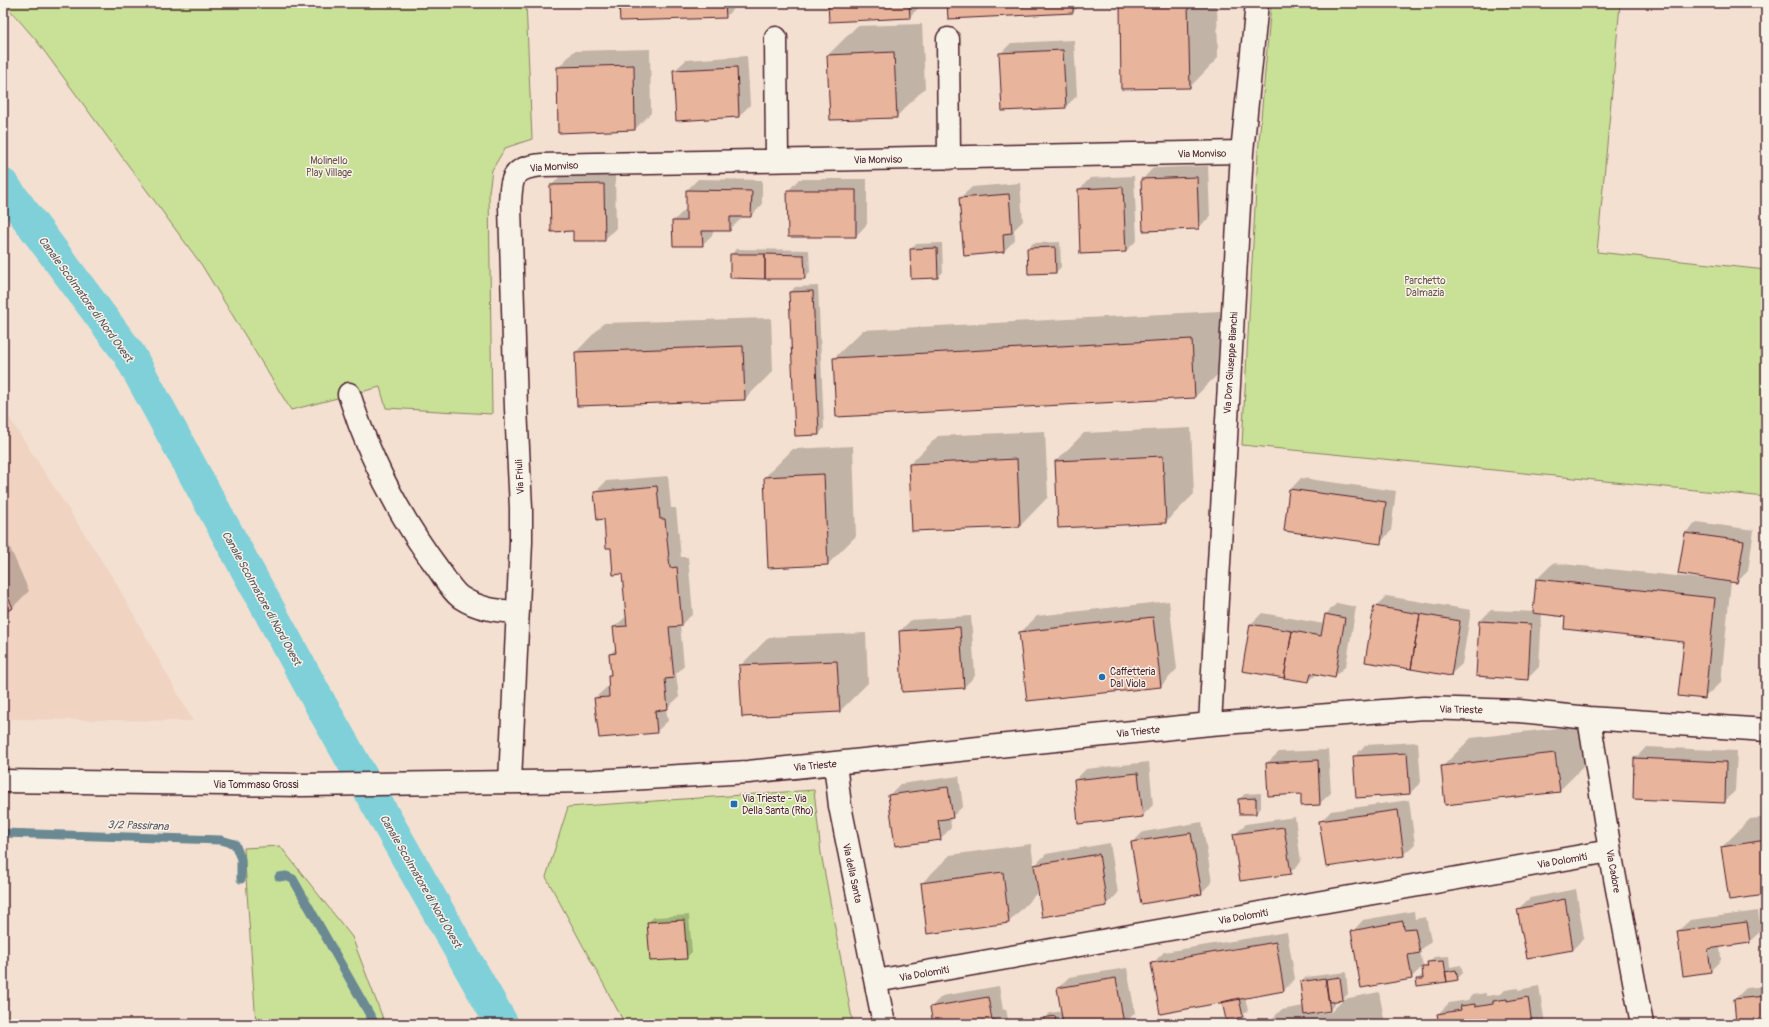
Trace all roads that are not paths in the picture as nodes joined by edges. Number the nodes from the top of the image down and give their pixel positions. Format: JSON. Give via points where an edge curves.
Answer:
{"nodes":[{"id":1,"x":1257,"y":3,"type":"edge"},
{"id":2,"x":776,"y":38,"type":"dead end"},
{"id":3,"x":948,"y":39,"type":"dead end"},
{"id":4,"x":1242,"y":152,"type":"junction"},
{"id":5,"x":949,"y":158,"type":"junction"},
{"id":6,"x":777,"y":160,"type":"junction"},
{"id":7,"x":516,"y":173,"type":"joint"},
{"id":8,"x":350,"y":394,"type":"dead end"},
{"id":9,"x":518,"y":612,"type":"junction"},
{"id":10,"x":1589,"y":718,"type":"junction"},
{"id":11,"x":1210,"y":724,"type":"junction"},
{"id":12,"x":1766,"y":730,"type":"edge"},
{"id":13,"x":835,"y":763,"type":"junction"},
{"id":14,"x":3,"y":781,"type":"edge"},
{"id":15,"x":510,"y":782,"type":"junction"},
{"id":16,"x":1610,"y":851,"type":"junction"},
{"id":17,"x":876,"y":982,"type":"junction"},
{"id":18,"x":884,"y":1024,"type":"edge"},
{"id":19,"x":1642,"y":1024,"type":"edge"}],
"edges":[{"from":1,"to":4,"type":"street","name":"Via Don Giuseppe Bianchi"},
{"from":2,"to":6,"type":"street"},
{"from":3,"to":5,"type":"street"},
{"from":4,"to":5,"type":"street","name":"Via Monviso"},
{"from":4,"to":11,"type":"street","name":"Via Don Giuseppe Bianchi"},
{"from":5,"to":6,"type":"street","name":"Via Monviso"},
{"from":6,"to":7,"type":"street","name":"Via Monviso","via":[[542,165],[527,166]]},
{"from":7,"to":9,"type":"street","name":"Via Friuli","via":[[510,183],[510,206],[521,508]]},
{"from":8,"to":9,"type":"street","via":[[371,453],[418,543],[458,596],[483,608]]},
{"from":9,"to":15,"type":"street","name":"Via Friuli"},
{"from":10,"to":11,"type":"street","name":"Via Trieste","via":[[1519,711],[1424,708]]},
{"from":10,"to":12,"type":"street","name":"Via Trieste"},
{"from":10,"to":16,"type":"street","name":"Via Cadore"},
{"from":11,"to":13,"type":"street","name":"Via Trieste"},
{"from":13,"to":15,"type":"street","name":"Via Trieste","via":[[594,781]]},
{"from":13,"to":17,"type":"street","name":"Via della Santa","via":[[840,806]]},
{"from":14,"to":15,"type":"street","name":"Via Tommaso Grossi","via":[[302,785]]},
{"from":16,"to":17,"type":"street","name":"Via Dolomiti"},
{"from":16,"to":19,"type":"street","name":"Via Cadore"},
{"from":17,"to":18,"type":"street","name":"Via della Santa"}]}
